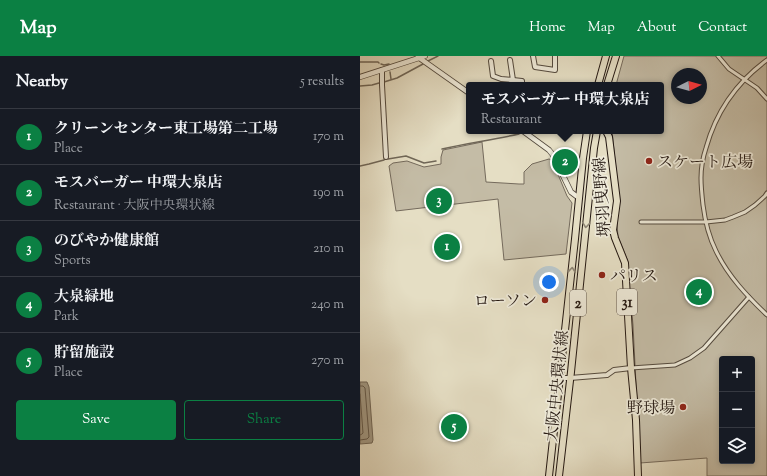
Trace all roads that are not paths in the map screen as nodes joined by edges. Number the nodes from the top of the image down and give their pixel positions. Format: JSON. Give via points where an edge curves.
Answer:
{"nodes":[{"id":1,"x":425,"y":56,"type":"edge"},
{"id":2,"x":533,"y":56,"type":"edge"},
{"id":3,"x":556,"y":56,"type":"edge"},
{"id":4,"x":606,"y":56,"type":"edge"},
{"id":5,"x":616,"y":56,"type":"edge"},
{"id":6,"x":718,"y":56,"type":"edge"},
{"id":7,"x":418,"y":57,"type":"edge"},
{"id":8,"x":510,"y":60,"type":"dead end"},
{"id":9,"x":767,"y":60,"type":"edge"},
{"id":10,"x":491,"y":61,"type":"dead end"},
{"id":11,"x":382,"y":70,"type":"junction"},
{"id":12,"x":360,"y":77,"type":"edge"},
{"id":13,"x":744,"y":79,"type":"junction"},
{"id":14,"x":513,"y":80,"type":"junction"},
{"id":15,"x":522,"y":82,"type":"edge"},
{"id":16,"x":599,"y":82,"type":"edge"},
{"id":17,"x":608,"y":82,"type":"edge"},
{"id":18,"x":466,"y":91,"type":"edge"},
{"id":19,"x":767,"y":99,"type":"edge"},
{"id":20,"x":527,"y":134,"type":"edge"},
{"id":21,"x":587,"y":134,"type":"edge"},
{"id":22,"x":596,"y":134,"type":"edge"},
{"id":23,"x":608,"y":134,"type":"edge"},
{"id":24,"x":386,"y":157,"type":"dead end"},
{"id":25,"x":767,"y":193,"type":"edge"},
{"id":26,"x":579,"y":198,"type":"junction"},
{"id":27,"x":641,"y":222,"type":"dead end"},
{"id":28,"x":706,"y":222,"type":"junction"},
{"id":29,"x":749,"y":297,"type":"junction"},
{"id":30,"x":767,"y":315,"type":"edge"},
{"id":31,"x":632,"y":368,"type":"junction"},
{"id":32,"x":560,"y":378,"type":"junction"},
{"id":33,"x":570,"y":378,"type":"junction"},
{"id":34,"x":549,"y":476,"type":"edge"},
{"id":35,"x":559,"y":476,"type":"edge"},
{"id":36,"x":638,"y":476,"type":"edge"}],
"edges":[{"from":1,"to":7,"type":"street"},
{"from":2,"to":3,"type":"street","via":[[535,67],[555,70]]},
{"from":4,"to":16,"type":"main road"},
{"from":5,"to":17,"type":"main road"},
{"from":6,"to":13,"type":"street","via":[[729,69]]},
{"from":7,"to":11,"type":"street"},
{"from":7,"to":18,"type":"street"},
{"from":8,"to":14,"type":"street"},
{"from":9,"to":13,"type":"street"},
{"from":10,"to":14,"type":"street","via":[[493,76]]},
{"from":11,"to":12,"type":"street"},
{"from":11,"to":24,"type":"street"},
{"from":13,"to":19,"type":"street"},
{"from":13,"to":28,"type":"street","via":[[718,115],[707,142],[701,177]]},
{"from":14,"to":15,"type":"street"},
{"from":20,"to":26,"type":"street","via":[[549,150],[571,192]]},
{"from":21,"to":26,"type":"main road","name":"大阪中央環状線","number":"2"},
{"from":22,"to":33,"type":"main road","name":"大阪中央環状線","number":"2","one_way":true},
{"from":23,"to":31,"type":"main road","name":"堺羽曳野線","number":"31","via":[[617,201],[613,230],[625,264]]},
{"from":25,"to":28,"type":"street","via":[[755,205],[733,218]]},
{"from":32,"to":26,"type":"main road","name":"大阪中央環状線","number":"2","one_way":true},
{"from":27,"to":28,"type":"street"},
{"from":28,"to":29,"type":"street","via":[[722,264]]},
{"from":29,"to":30,"type":"street"},
{"from":29,"to":31,"type":"street","via":[[704,348],[690,358],[675,365]]},
{"from":31,"to":33,"type":"street","via":[[614,370],[607,375]]},
{"from":31,"to":36,"type":"main road","name":"堺羽曳野線","number":"31"},
{"from":32,"to":33,"type":"street"},
{"from":32,"to":34,"type":"main road","name":"大阪中央環状線","number":"2"},
{"from":33,"to":35,"type":"main road","name":"大阪中央環状線","number":"2"}]}
